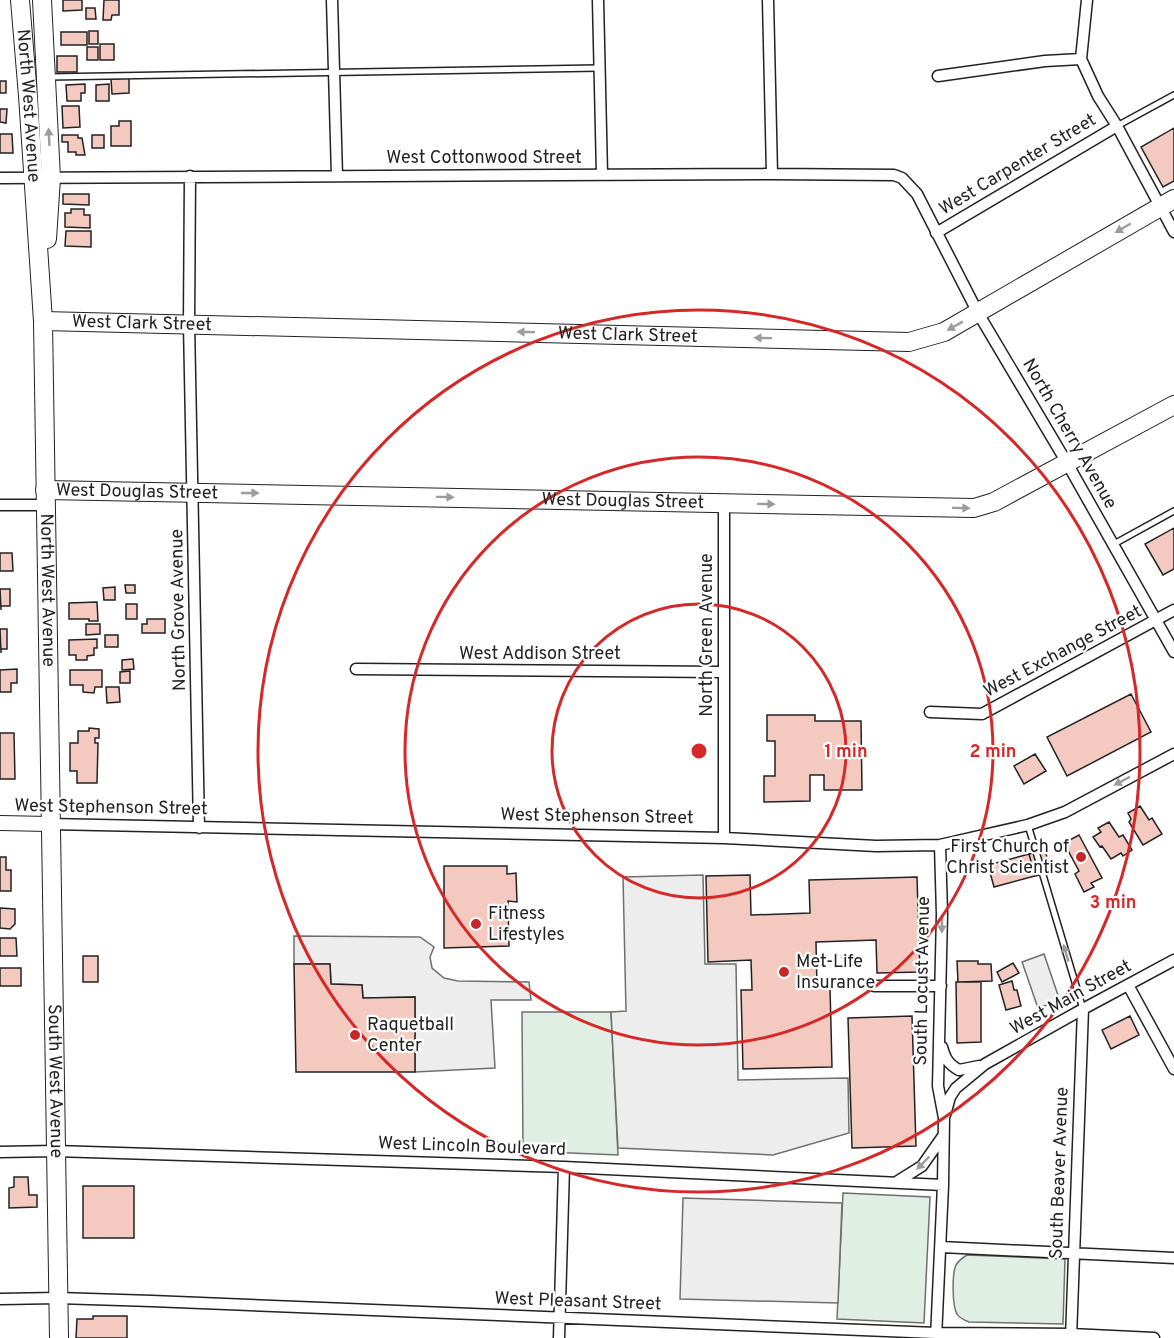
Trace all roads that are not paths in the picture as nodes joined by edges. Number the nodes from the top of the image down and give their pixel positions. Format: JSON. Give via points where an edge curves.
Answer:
{"nodes":[{"id":1,"x":20,"y":0,"type":"edge"},
{"id":2,"x":42,"y":0,"type":"edge"},
{"id":3,"x":332,"y":0,"type":"edge"},
{"id":4,"x":598,"y":0,"type":"edge"},
{"id":5,"x":768,"y":0,"type":"edge"},
{"id":6,"x":1087,"y":0,"type":"edge"},
{"id":7,"x":1081,"y":59,"type":"junction"},
{"id":8,"x":599,"y":68,"type":"junction"},
{"id":9,"x":334,"y":73,"type":"junction"},
{"id":10,"x":938,"y":76,"type":"dead end"},
{"id":11,"x":46,"y":77,"type":"junction"},
{"id":12,"x":1174,"y":95,"type":"edge"},
{"id":13,"x":1117,"y":126,"type":"junction"},
{"id":14,"x":602,"y":174,"type":"junction"},
{"id":15,"x":772,"y":174,"type":"junction"},
{"id":16,"x":190,"y":176,"type":"junction"},
{"id":17,"x":337,"y":176,"type":"junction"},
{"id":18,"x":0,"y":178,"type":"edge"},
{"id":19,"x":42,"y":178,"type":"junction"},
{"id":20,"x":1167,"y":202,"type":"edge"},
{"id":21,"x":1174,"y":232,"type":"edge"},
{"id":22,"x":936,"y":233,"type":"junction"},
{"id":23,"x":978,"y":313,"type":"junction"},
{"id":24,"x":43,"y":321,"type":"junction"},
{"id":25,"x":189,"y":324,"type":"junction"},
{"id":26,"x":1174,"y":405,"type":"edge"},
{"id":27,"x":1067,"y":463,"type":"junction"},
{"id":28,"x":194,"y":493,"type":"junction"},
{"id":29,"x":45,"y":497,"type":"junction"},
{"id":30,"x":724,"y":504,"type":"junction"},
{"id":31,"x":0,"y":505,"type":"edge"},
{"id":32,"x":1174,"y":511,"type":"edge"},
{"id":33,"x":1114,"y":544,"type":"junction"},
{"id":34,"x":1174,"y":610,"type":"edge"},
{"id":35,"x":1157,"y":620,"type":"junction"},
{"id":36,"x":1174,"y":652,"type":"edge"},
{"id":37,"x":356,"y":669,"type":"dead end"},
{"id":38,"x":723,"y":672,"type":"junction"},
{"id":39,"x":930,"y":712,"type":"dead end"},
{"id":40,"x":1174,"y":754,"type":"edge"},
{"id":41,"x":0,"y":824,"type":"edge"},
{"id":42,"x":49,"y":824,"type":"junction"},
{"id":43,"x":1028,"y":825,"type":"junction"},
{"id":44,"x":199,"y":828,"type":"junction"},
{"id":45,"x":724,"y":838,"type":"junction"},
{"id":46,"x":940,"y":844,"type":"junction"},
{"id":47,"x":1174,"y":960,"type":"edge"},
{"id":48,"x":1128,"y":985,"type":"junction"},
{"id":49,"x":874,"y":986,"type":"dead end"},
{"id":50,"x":940,"y":986,"type":"junction"},
{"id":51,"x":1083,"y":1009,"type":"junction"},
{"id":52,"x":939,"y":1038,"type":"junction"},
{"id":53,"x":985,"y":1064,"type":"junction"},
{"id":54,"x":1174,"y":1068,"type":"edge"},
{"id":55,"x":944,"y":1118,"type":"junction"},
{"id":56,"x":943,"y":1136,"type":"junction"},
{"id":57,"x":55,"y":1151,"type":"junction"},
{"id":58,"x":0,"y":1152,"type":"edge"},
{"id":59,"x":564,"y":1167,"type":"junction"},
{"id":60,"x":896,"y":1182,"type":"junction"},
{"id":61,"x":943,"y":1185,"type":"junction"},
{"id":62,"x":940,"y":1247,"type":"junction"},
{"id":63,"x":1073,"y":1253,"type":"junction"},
{"id":64,"x":1174,"y":1258,"type":"edge"},
{"id":65,"x":0,"y":1299,"type":"edge"},
{"id":66,"x":58,"y":1299,"type":"junction"},
{"id":67,"x":560,"y":1318,"type":"junction"},
{"id":68,"x":936,"y":1335,"type":"edge"},
{"id":69,"x":1071,"y":1336,"type":"edge"},
{"id":70,"x":59,"y":1338,"type":"edge"},
{"id":71,"x":559,"y":1338,"type":"edge"},
{"id":72,"x":1154,"y":1338,"type":"edge"}],
"edges":[{"from":1,"to":19,"type":"main road","name":"North West Avenue"},
{"from":2,"to":11,"type":"main road","name":"North West Avenue"},
{"from":3,"to":9,"type":"street"},
{"from":4,"to":8,"type":"street"},
{"from":5,"to":15,"type":"street"},
{"from":6,"to":7,"type":"street"},
{"from":7,"to":10,"type":"street"},
{"from":7,"to":13,"type":"street"},
{"from":8,"to":9,"type":"lane"},
{"from":8,"to":14,"type":"street"},
{"from":9,"to":11,"type":"lane"},
{"from":9,"to":17,"type":"street"},
{"from":19,"to":11,"type":"main road","name":"North West Avenue","one_way":true},
{"from":12,"to":13,"type":"lane"},
{"from":13,"to":20,"type":"street"},
{"from":13,"to":22,"type":"street","name":"West Carpenter Street"},
{"from":14,"to":15,"type":"street","name":"West Cottonwood Street"},
{"from":14,"to":17,"type":"street","name":"West Cottonwood Street"},
{"from":15,"to":22,"type":"street","name":"West Cottonwood Street","via":[[894,175],[917,194]]},
{"from":16,"to":17,"type":"street","name":"West Cottonwood Street"},
{"from":16,"to":19,"type":"street","name":"West Cottonwood Street"},
{"from":16,"to":25,"type":"street","name":"North Grove Avenue"},
{"from":18,"to":19,"type":"street","name":"West Cottonwood Street"},
{"from":19,"to":24,"type":"main road","name":"North West Avenue"},
{"from":20,"to":21,"type":"street"},
{"from":20,"to":23,"type":"main road","name":"West Clark Street","one_way":true},
{"from":22,"to":23,"type":"street","name":"North Cherry Avenue"},
{"from":23,"to":25,"type":"main road","name":"West Clark Street","one_way":true,"via":[[944,332],[909,342]]},
{"from":23,"to":27,"type":"street","name":"North Cherry Avenue"},
{"from":24,"to":25,"type":"main road","name":"West Clark Street"},
{"from":24,"to":29,"type":"main road","name":"North West Avenue"},
{"from":25,"to":28,"type":"street","name":"North Grove Avenue"},
{"from":26,"to":27,"type":"main road","name":"West Douglas Street"},
{"from":30,"to":27,"type":"main road","name":"West Douglas Street","one_way":true,"via":[[974,508],[994,502]]},
{"from":27,"to":33,"type":"street","name":"North Cherry Avenue"},
{"from":28,"to":29,"type":"main road","name":"West Douglas Street"},
{"from":28,"to":30,"type":"main road","name":"West Douglas Street","one_way":true},
{"from":28,"to":44,"type":"street","name":"North Grove Avenue"},
{"from":29,"to":31,"type":"street","name":"West Douglas Street"},
{"from":29,"to":42,"type":"main road","name":"North West Avenue"},
{"from":30,"to":38,"type":"street","name":"North Green Avenue"},
{"from":32,"to":33,"type":"lane"},
{"from":33,"to":35,"type":"street","name":"North Cherry Avenue"},
{"from":34,"to":35,"type":"street","name":"West Exchange Street"},
{"from":35,"to":36,"type":"street","name":"North Cherry Avenue"},
{"from":35,"to":39,"type":"street","name":"West Exchange Street","via":[[982,714]]},
{"from":37,"to":38,"type":"street","name":"West Addison Street"},
{"from":38,"to":45,"type":"street","name":"North Green Avenue"},
{"from":40,"to":43,"type":"street","name":"West Stephenson Street","one_way":true,"via":[[1065,812]]},
{"from":41,"to":42,"type":"street","name":"West Stephenson Street"},
{"from":42,"to":44,"type":"street","name":"West Stephenson Street"},
{"from":42,"to":57,"type":"main road","name":"South West Avenue"},
{"from":43,"to":46,"type":"street","name":"West Stephenson Street"},
{"from":51,"to":43,"type":"lane","one_way":true},
{"from":44,"to":45,"type":"street","name":"West Stephenson Street"},
{"from":45,"to":46,"type":"street","name":"West Stephenson Street","via":[[876,846]]},
{"from":46,"to":50,"type":"street","name":"South Locust Avenue","one_way":true},
{"from":47,"to":48,"type":"street","name":"West Main Street"},
{"from":48,"to":51,"type":"street","name":"West Main Street"},
{"from":48,"to":54,"type":"street"},
{"from":49,"to":50,"type":"street"},
{"from":50,"to":52,"type":"street","name":"South Locust Avenue"},
{"from":51,"to":53,"type":"street","name":"West Main Street"},
{"from":51,"to":63,"type":"street","name":"South Beaver Avenue"},
{"from":52,"to":53,"type":"street","via":[[945,1058],[959,1070]]},
{"from":52,"to":55,"type":"street","name":"South Locust Avenue","via":[[938,1086]]},
{"from":53,"to":55,"type":"street","name":"South Locust Avenue","via":[[956,1088]]},
{"from":55,"to":56,"type":"street","name":"South Locust Avenue"},
{"from":56,"to":60,"type":"street","one_way":true,"via":[[922,1166]]},
{"from":56,"to":61,"type":"street","name":"South Locust Avenue"},
{"from":57,"to":58,"type":"street","name":"West Lincoln Boulevard"},
{"from":57,"to":59,"type":"street","name":"West Lincoln Boulevard"},
{"from":57,"to":66,"type":"main road","name":"South West Avenue"},
{"from":59,"to":60,"type":"street","name":"West Lincoln Boulevard"},
{"from":59,"to":67,"type":"street"},
{"from":60,"to":61,"type":"street","name":"West Lincoln Boulevard"},
{"from":61,"to":62,"type":"street","name":"South Locust Avenue"},
{"from":62,"to":63,"type":"street"},
{"from":62,"to":68,"type":"street","name":"South Locust Avenue"},
{"from":63,"to":64,"type":"street"},
{"from":63,"to":69,"type":"street","name":"South Beaver Avenue"},
{"from":65,"to":66,"type":"street","name":"West Pleasant Street"},
{"from":66,"to":67,"type":"street","name":"West Pleasant Street"},
{"from":66,"to":70,"type":"main road","name":"South West Avenue"},
{"from":67,"to":68,"type":"street","name":"West Pleasant Street"},
{"from":67,"to":71,"type":"street"},
{"from":68,"to":69,"type":"street","name":"West Pleasant Street"},
{"from":69,"to":72,"type":"street","name":"West Pleasant Street"}]}
